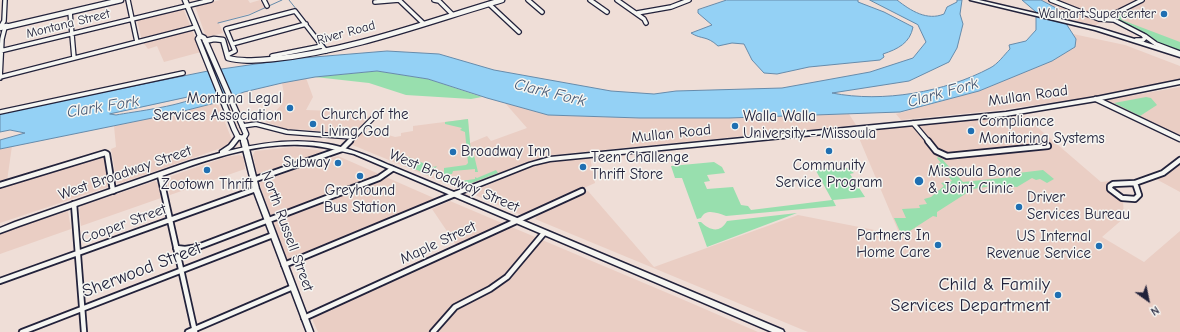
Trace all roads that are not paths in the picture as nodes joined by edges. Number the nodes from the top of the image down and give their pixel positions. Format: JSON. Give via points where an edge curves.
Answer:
{"nodes":[{"id":1,"x":121,"y":0,"type":"edge"},
{"id":2,"x":128,"y":0,"type":"edge"},
{"id":3,"x":185,"y":0,"type":"edge"},
{"id":4,"x":211,"y":0,"type":"edge"},
{"id":5,"x":264,"y":0,"type":"edge"},
{"id":6,"x":434,"y":0,"type":"edge"},
{"id":7,"x":502,"y":0,"type":"edge"},
{"id":8,"x":528,"y":0,"type":"edge"},
{"id":9,"x":590,"y":0,"type":"edge"},
{"id":10,"x":617,"y":0,"type":"edge"},
{"id":11,"x":689,"y":0,"type":"edge"},
{"id":12,"x":973,"y":0,"type":"edge"},
{"id":13,"x":1051,"y":0,"type":"edge"},
{"id":14,"x":1142,"y":0,"type":"edge"},
{"id":15,"x":5,"y":1,"type":"edge"},
{"id":16,"x":375,"y":2,"type":"dead end"},
{"id":17,"x":489,"y":4,"type":"junction"},
{"id":18,"x":188,"y":6,"type":"junction"},
{"id":19,"x":266,"y":6,"type":"dead end"},
{"id":20,"x":70,"y":12,"type":"junction"},
{"id":21,"x":542,"y":12,"type":"dead end"},
{"id":22,"x":607,"y":12,"type":"dead end"},
{"id":23,"x":637,"y":13,"type":"junction"},
{"id":24,"x":452,"y":14,"type":"junction"},
{"id":25,"x":132,"y":19,"type":"junction"},
{"id":26,"x":1114,"y":20,"type":"junction"},
{"id":27,"x":423,"y":23,"type":"junction"},
{"id":28,"x":646,"y":23,"type":"dead end"},
{"id":29,"x":306,"y":24,"type":"junction"},
{"id":30,"x":1077,"y":25,"type":"junction"},
{"id":31,"x":196,"y":26,"type":"junction"},
{"id":32,"x":2,"y":27,"type":"edge"},
{"id":33,"x":520,"y":32,"type":"dead end"},
{"id":34,"x":72,"y":34,"type":"junction"},
{"id":35,"x":1143,"y":35,"type":"junction"},
{"id":36,"x":200,"y":36,"type":"junction"},
{"id":37,"x":1136,"y":40,"type":"junction"},
{"id":38,"x":205,"y":41,"type":"junction"},
{"id":39,"x":137,"y":42,"type":"junction"},
{"id":40,"x":232,"y":44,"type":"junction"},
{"id":41,"x":322,"y":46,"type":"junction"},
{"id":42,"x":1,"y":51,"type":"edge"},
{"id":43,"x":326,"y":51,"type":"junction"},
{"id":44,"x":1180,"y":54,"type":"edge"},
{"id":45,"x":226,"y":55,"type":"junction"},
{"id":46,"x":272,"y":56,"type":"dead end"},
{"id":47,"x":74,"y":58,"type":"junction"},
{"id":48,"x":1180,"y":59,"type":"edge"},
{"id":49,"x":183,"y":73,"type":"dead end"},
{"id":50,"x":0,"y":77,"type":"edge"},
{"id":51,"x":1180,"y":82,"type":"edge"},
{"id":52,"x":1180,"y":85,"type":"edge"},
{"id":53,"x":1157,"y":87,"type":"junction"},
{"id":54,"x":1096,"y":99,"type":"junction"},
{"id":55,"x":0,"y":112,"type":"edge"},
{"id":56,"x":377,"y":114,"type":"dead end"},
{"id":57,"x":913,"y":123,"type":"junction"},
{"id":58,"x":242,"y":126,"type":"junction"},
{"id":59,"x":351,"y":137,"type":"junction"},
{"id":60,"x":240,"y":138,"type":"junction"},
{"id":61,"x":1180,"y":140,"type":"edge"},
{"id":62,"x":1048,"y":146,"type":"dead end"},
{"id":63,"x":247,"y":148,"type":"junction"},
{"id":64,"x":342,"y":148,"type":"junction"},
{"id":65,"x":1180,"y":154,"type":"edge"},
{"id":66,"x":213,"y":156,"type":"junction"},
{"id":67,"x":1180,"y":160,"type":"edge"},
{"id":68,"x":392,"y":169,"type":"junction"},
{"id":69,"x":160,"y":175,"type":"junction"},
{"id":70,"x":253,"y":180,"type":"junction"},
{"id":71,"x":1134,"y":183,"type":"junction"},
{"id":72,"x":0,"y":185,"type":"edge"},
{"id":73,"x":256,"y":189,"type":"junction"},
{"id":74,"x":113,"y":191,"type":"junction"},
{"id":75,"x":582,"y":191,"type":"dead end"},
{"id":76,"x":455,"y":194,"type":"junction"},
{"id":77,"x":74,"y":204,"type":"junction"},
{"id":78,"x":171,"y":220,"type":"junction"},
{"id":79,"x":268,"y":220,"type":"junction"},
{"id":80,"x":516,"y":221,"type":"junction"},
{"id":81,"x":17,"y":224,"type":"junction"},
{"id":82,"x":0,"y":227,"type":"edge"},
{"id":83,"x":0,"y":231,"type":"edge"},
{"id":84,"x":543,"y":233,"type":"junction"},
{"id":85,"x":273,"y":235,"type":"junction"},
{"id":86,"x":176,"y":248,"type":"junction"},
{"id":87,"x":78,"y":253,"type":"junction"},
{"id":88,"x":284,"y":265,"type":"junction"},
{"id":89,"x":181,"y":271,"type":"junction"},
{"id":90,"x":0,"y":281,"type":"edge"},
{"id":91,"x":293,"y":287,"type":"junction"},
{"id":92,"x":82,"y":309,"type":"junction"},
{"id":93,"x":304,"y":318,"type":"junction"},
{"id":94,"x":195,"y":331,"type":"edge"},
{"id":95,"x":22,"y":332,"type":"edge"},
{"id":96,"x":84,"y":332,"type":"edge"},
{"id":97,"x":188,"y":332,"type":"edge"},
{"id":98,"x":310,"y":332,"type":"edge"},
{"id":99,"x":434,"y":332,"type":"edge"},
{"id":100,"x":780,"y":332,"type":"edge"}],
"edges":[{"from":1,"to":20,"type":"street"},
{"from":2,"to":25,"type":"street"},
{"from":3,"to":18,"type":"street","name":"North Russell Street"},
{"from":4,"to":18,"type":"street","name":"Montana Street"},
{"from":5,"to":19,"type":"street"},
{"from":6,"to":24,"type":"street","via":[[439,1]]},
{"from":7,"to":17,"type":"street","name":"River Road"},
{"from":8,"to":21,"type":"street"},
{"from":9,"to":22,"type":"street"},
{"from":10,"to":23,"type":"street"},
{"from":11,"to":23,"type":"street","via":[[670,7]]},
{"from":12,"to":30,"type":"highway"},
{"from":13,"to":26,"type":"street","via":[[1100,19]]},
{"from":14,"to":26,"type":"street","via":[[1112,15]]},
{"from":15,"to":32,"type":"street"},
{"from":16,"to":27,"type":"street","via":[[399,0]]},
{"from":17,"to":24,"type":"street","name":"River Road"},
{"from":17,"to":33,"type":"street"},
{"from":18,"to":25,"type":"street","name":"Montana Street"},
{"from":18,"to":31,"type":"street","name":"North Russell Street"},
{"from":20,"to":32,"type":"street"},
{"from":20,"to":34,"type":"street"},
{"from":23,"to":28,"type":"street"},
{"from":24,"to":27,"type":"street","name":"River Road"},
{"from":25,"to":34,"type":"street","name":"Montana Street"},
{"from":25,"to":39,"type":"street"},
{"from":26,"to":35,"type":"street"},
{"from":27,"to":43,"type":"street","name":"River Road"},
{"from":29,"to":40,"type":"street"},
{"from":29,"to":40,"type":"street","via":[[295,11],[226,30]]},
{"from":29,"to":41,"type":"street"},
{"from":30,"to":37,"type":"highway"},
{"from":30,"to":48,"type":"highway"},
{"from":31,"to":36,"type":"street","name":"North Russell Street"},
{"from":31,"to":39,"type":"street"},
{"from":32,"to":42,"type":"street"},
{"from":34,"to":42,"type":"street","name":"Montana Street"},
{"from":34,"to":47,"type":"street"},
{"from":35,"to":37,"type":"street","via":[[1143,40]]},
{"from":35,"to":44,"type":"street","via":[[1156,44]]},
{"from":36,"to":38,"type":"street","name":"North Russell Street"},
{"from":36,"to":60,"type":"street","name":"North Russell Street","via":[[198,39]]},
{"from":37,"to":44,"type":"highway"},
{"from":38,"to":45,"type":"street","via":[[223,40]]},
{"from":38,"to":58,"type":"street","name":"North Russell Street"},
{"from":39,"to":47,"type":"street"},
{"from":40,"to":45,"type":"street","via":[[235,51]]},
{"from":41,"to":43,"type":"street"},
{"from":41,"to":46,"type":"street"},
{"from":42,"to":50,"type":"street"},
{"from":43,"to":45,"type":"street","name":"River Road","via":[[244,61],[230,60]]},
{"from":47,"to":50,"type":"street"},
{"from":49,"to":55,"type":"street"},
{"from":51,"to":53,"type":"main road","name":"Mullan Road"},
{"from":52,"to":53,"type":"main road","name":"Mullan Road"},
{"from":53,"to":54,"type":"main road","name":"Mullan Road"},
{"from":54,"to":57,"type":"main road","name":"Mullan Road","via":[[1013,113]]},
{"from":54,"to":61,"type":"street"},
{"from":56,"to":59,"type":"street"},
{"from":57,"to":62,"type":"street","via":[[936,151],[947,156]]},
{"from":57,"to":76,"type":"main road","name":"Mullan Road","via":[[550,159]]},
{"from":58,"to":59,"type":"street","via":[[259,123],[285,132],[328,133]]},
{"from":58,"to":60,"type":"street","name":"North Russell Street","via":[[246,134]]},
{"from":59,"to":64,"type":"street"},
{"from":60,"to":63,"type":"street","name":"North Russell Street"},
{"from":60,"to":66,"type":"main road"},
{"from":63,"to":64,"type":"main road","name":"West Broadway Street","via":[[314,143]]},
{"from":63,"to":66,"type":"main road","name":"West Broadway Street"},
{"from":63,"to":70,"type":"street","name":"North Russell Street"},
{"from":64,"to":68,"type":"main road","name":"West Broadway Street"},
{"from":64,"to":70,"type":"street"},
{"from":65,"to":67,"type":"street"},
{"from":66,"to":69,"type":"main road","name":"West Broadway Street"},
{"from":67,"to":71,"type":"street","via":[[1163,173]]},
{"from":68,"to":76,"type":"main road","name":"West Broadway Street"},
{"from":68,"to":79,"type":"street","via":[[379,178]]},
{"from":69,"to":74,"type":"main road","name":"West Broadway Street"},
{"from":69,"to":78,"type":"street"},
{"from":70,"to":73,"type":"street","name":"North Russell Street"},
{"from":71,"to":71,"type":"street","via":[[1113,184],[1110,189],[1122,198],[1135,199],[1139,196]]},
{"from":72,"to":74,"type":"street","via":[[105,153],[108,154]]},
{"from":73,"to":78,"type":"street","name":"Cooper Street"},
{"from":73,"to":79,"type":"street","name":"North Russell Street"},
{"from":74,"to":77,"type":"main road","name":"West Broadway Street"},
{"from":75,"to":80,"type":"street","name":"Maple Street"},
{"from":76,"to":80,"type":"main road","name":"West Broadway Street"},
{"from":76,"to":88,"type":"street"},
{"from":77,"to":81,"type":"main road","name":"West Broadway Street"},
{"from":77,"to":87,"type":"street"},
{"from":78,"to":86,"type":"street"},
{"from":78,"to":87,"type":"street","name":"Cooper Street"},
{"from":79,"to":85,"type":"street","name":"North Russell Street"},
{"from":79,"to":86,"type":"street","via":[[198,247]]},
{"from":80,"to":84,"type":"main road","name":"West Broadway Street"},
{"from":80,"to":93,"type":"street","name":"Maple Street"},
{"from":81,"to":82,"type":"main road","name":"West Broadway Street"},
{"from":81,"to":83,"type":"main road","name":"West Broadway Street"},
{"from":84,"to":99,"type":"street","via":[[507,277],[454,307]]},
{"from":84,"to":100,"type":"main road","name":"West Broadway Street"},
{"from":85,"to":88,"type":"street","name":"North Russell Street"},
{"from":85,"to":89,"type":"street","name":"Sherwood Street"},
{"from":86,"to":89,"type":"street"},
{"from":87,"to":90,"type":"street","name":"Cooper Street"},
{"from":87,"to":92,"type":"street"},
{"from":88,"to":91,"type":"street","name":"North Russell Street"},
{"from":89,"to":92,"type":"street","name":"Sherwood Street"},
{"from":89,"to":94,"type":"street"},
{"from":91,"to":93,"type":"street","name":"North Russell Street"},
{"from":91,"to":94,"type":"street"},
{"from":92,"to":95,"type":"street","name":"Sherwood Street"},
{"from":92,"to":96,"type":"street"},
{"from":93,"to":98,"type":"street","name":"North Russell Street"},
{"from":94,"to":97,"type":"street"}]}
